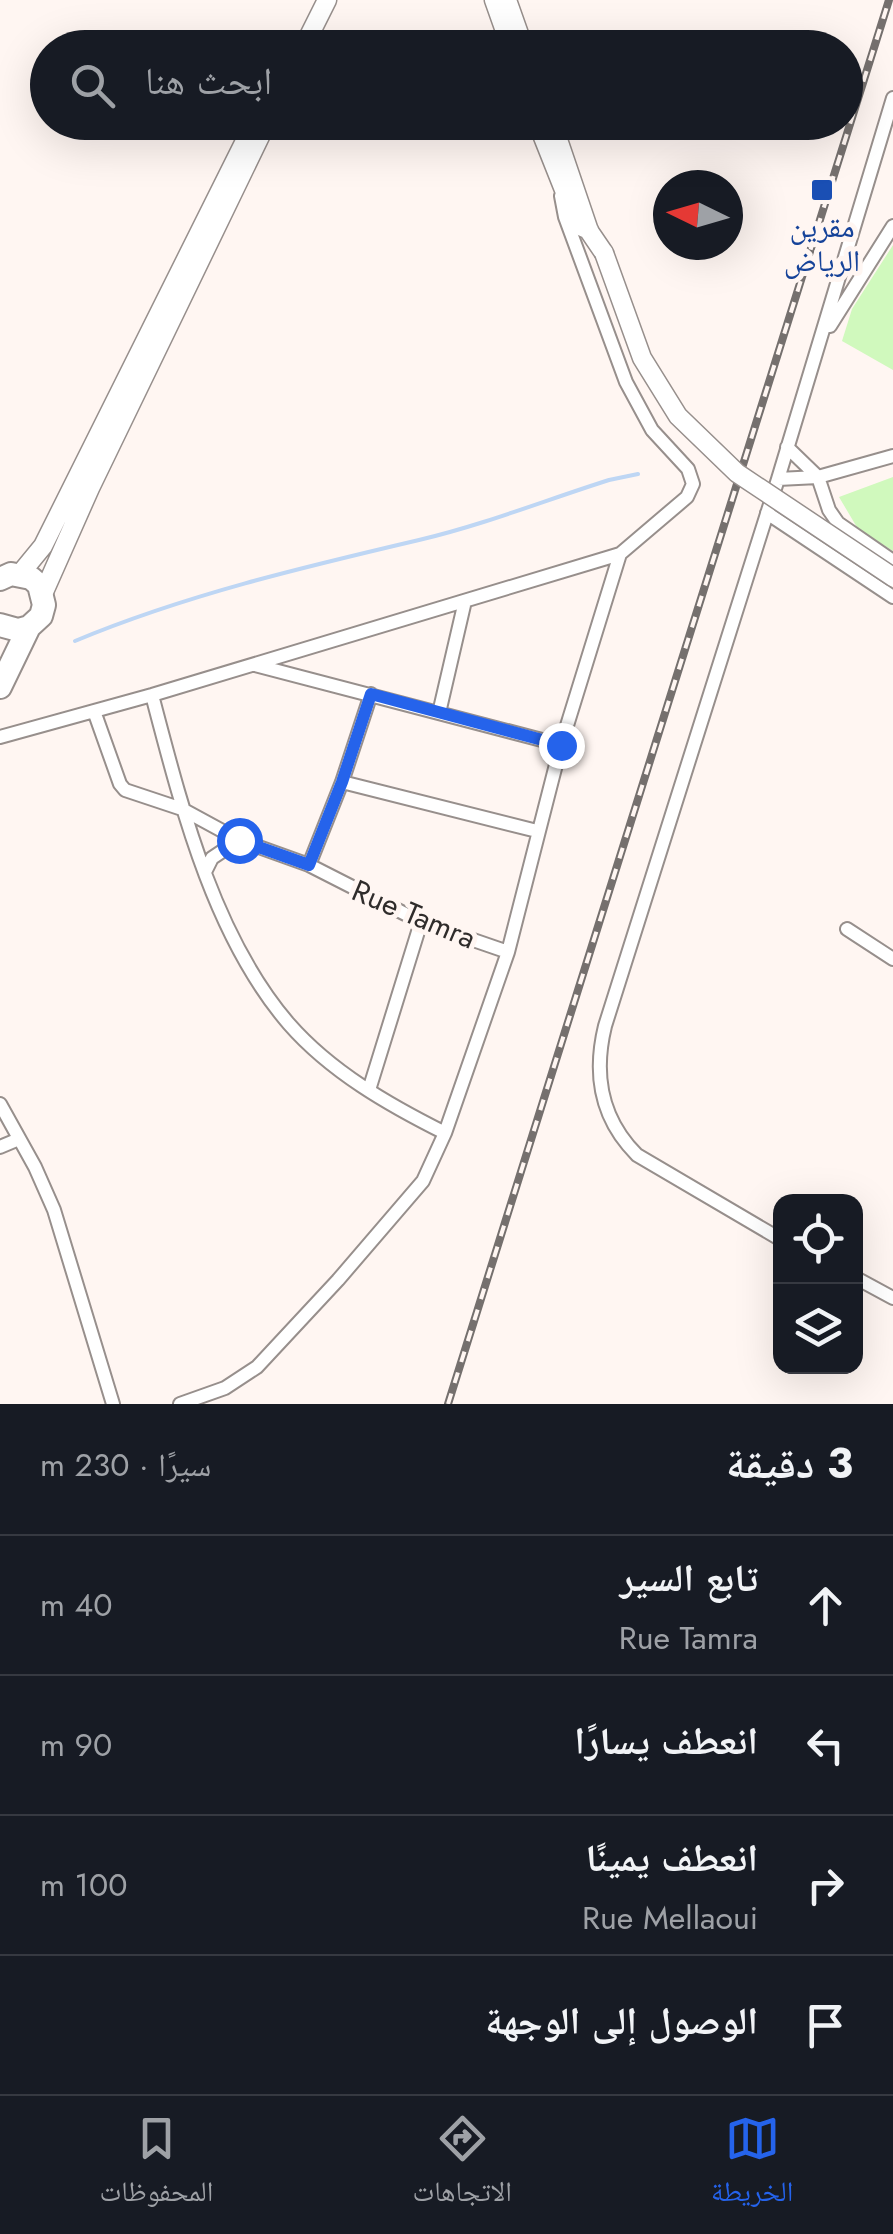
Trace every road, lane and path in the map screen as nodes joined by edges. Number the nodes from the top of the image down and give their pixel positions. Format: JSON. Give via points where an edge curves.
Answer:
{"nodes":[{"id":1,"x":314,"y":0,"type":"edge"},
{"id":2,"x":327,"y":0,"type":"edge"},
{"id":3,"x":494,"y":0,"type":"edge"},
{"id":4,"x":508,"y":0,"type":"edge"},
{"id":5,"x":299,"y":30,"type":"edge"},
{"id":6,"x":313,"y":30,"type":"edge"},
{"id":7,"x":504,"y":30,"type":"edge"},
{"id":8,"x":518,"y":30,"type":"edge"},
{"id":9,"x":893,"y":98,"type":"edge"},
{"id":10,"x":245,"y":140,"type":"edge"},
{"id":11,"x":258,"y":140,"type":"edge"},
{"id":12,"x":544,"y":140,"type":"edge"},
{"id":13,"x":558,"y":140,"type":"edge"},
{"id":14,"x":562,"y":187,"type":"junction"},
{"id":15,"x":893,"y":226,"type":"edge"},
{"id":16,"x":589,"y":231,"type":"junction"},
{"id":17,"x":820,"y":340,"type":"junction"},
{"id":18,"x":786,"y":447,"type":"junction"},
{"id":19,"x":893,"y":456,"type":"edge"},
{"id":20,"x":818,"y":477,"type":"junction"},
{"id":21,"x":778,"y":479,"type":"junction"},
{"id":22,"x":767,"y":513,"type":"junction"},
{"id":23,"x":620,"y":554,"type":"junction"},
{"id":24,"x":893,"y":562,"type":"edge"},
{"id":25,"x":8,"y":573,"type":"edge"},
{"id":26,"x":893,"y":576,"type":"edge"},
{"id":27,"x":43,"y":594,"type":"junction"},
{"id":28,"x":893,"y":597,"type":"edge"},
{"id":29,"x":465,"y":601,"type":"junction"},
{"id":30,"x":0,"y":624,"type":"edge"},
{"id":31,"x":29,"y":627,"type":"junction"},
{"id":32,"x":309,"y":648,"type":"junction"},
{"id":33,"x":253,"y":664,"type":"junction"},
{"id":34,"x":304,"y":676,"type":"junction"},
{"id":35,"x":0,"y":686,"type":"edge"},
{"id":36,"x":371,"y":694,"type":"junction"},
{"id":37,"x":152,"y":695,"type":"junction"},
{"id":38,"x":94,"y":711,"type":"junction"},
{"id":39,"x":439,"y":712,"type":"junction"},
{"id":40,"x":0,"y":738,"type":"edge"},
{"id":41,"x":561,"y":745,"type":"junction"},
{"id":42,"x":342,"y":782,"type":"junction"},
{"id":43,"x":182,"y":808,"type":"junction"},
{"id":44,"x":537,"y":832,"type":"junction"},
{"id":45,"x":239,"y":840,"type":"junction"},
{"id":46,"x":309,"y":865,"type":"junction"},
{"id":47,"x":206,"y":870,"type":"junction"},
{"id":48,"x":420,"y":922,"type":"junction"},
{"id":49,"x":846,"y":929,"type":"dead end"},
{"id":50,"x":508,"y":952,"type":"junction"},
{"id":51,"x":893,"y":959,"type":"edge"},
{"id":52,"x":369,"y":1090,"type":"junction"},
{"id":53,"x":0,"y":1104,"type":"edge"},
{"id":54,"x":445,"y":1132,"type":"junction"},
{"id":55,"x":19,"y":1139,"type":"junction"},
{"id":56,"x":0,"y":1147,"type":"edge"},
{"id":57,"x":773,"y":1234,"type":"edge"},
{"id":58,"x":863,"y":1282,"type":"edge"},
{"id":59,"x":893,"y":1298,"type":"edge"},
{"id":60,"x":113,"y":1404,"type":"edge"},
{"id":61,"x":180,"y":1404,"type":"edge"}],
"edges":[{"from":1,"to":5,"type":"street"},
{"from":2,"to":6,"type":"street"},
{"from":3,"to":7,"type":"street"},
{"from":4,"to":8,"type":"street"},
{"from":9,"to":17,"type":"street"},
{"from":10,"to":25,"type":"street","via":[[43,546]]},
{"from":11,"to":27,"type":"street"},
{"from":12,"to":14,"type":"street"},
{"from":13,"to":16,"type":"street"},
{"from":14,"to":16,"type":"street","via":[[578,225]]},
{"from":14,"to":23,"type":"street","via":[[565,217],[626,382],[652,430],[692,476],[687,498]]},
{"from":15,"to":17,"type":"street"},
{"from":16,"to":26,"type":"street","bridge":true,"via":[[604,253],[642,358],[678,416],[738,473]]},
{"from":17,"to":18,"type":"street"},
{"from":18,"to":20,"type":"street"},
{"from":18,"to":21,"type":"street"},
{"from":19,"to":20,"type":"street"},
{"from":20,"to":21,"type":"street"},
{"from":20,"to":24,"type":"street","via":[[838,524]]},
{"from":21,"to":22,"type":"street"},
{"from":22,"to":28,"type":"street"},
{"from":22,"to":57,"type":"street","via":[[605,1026],[599,1070],[608,1114],[637,1155]]},
{"from":23,"to":29,"type":"street"},
{"from":23,"to":41,"type":"street"},
{"from":25,"to":27,"type":"highway","via":[[31,578]]},
{"from":27,"to":31,"type":"highway","via":[[41,616]]},
{"from":29,"to":32,"type":"street"},
{"from":29,"to":39,"type":"street"},
{"from":30,"to":31,"type":"highway"},
{"from":31,"to":35,"type":"highway"},
{"from":32,"to":33,"type":"street"},
{"from":32,"to":34,"type":"street"},
{"from":33,"to":34,"type":"street"},
{"from":33,"to":37,"type":"street"},
{"from":34,"to":36,"type":"street"},
{"from":36,"to":39,"type":"street"},
{"from":36,"to":42,"type":"street"},
{"from":37,"to":38,"type":"street"},
{"from":37,"to":43,"type":"street"},
{"from":38,"to":40,"type":"street"},
{"from":38,"to":43,"type":"street","name":"Rue Tamra","via":[[120,784]]},
{"from":39,"to":41,"type":"street"},
{"from":41,"to":44,"type":"street"},
{"from":42,"to":44,"type":"street"},
{"from":42,"to":46,"type":"street"},
{"from":43,"to":45,"type":"street","name":"Rue Tamra"},
{"from":43,"to":47,"type":"street"},
{"from":44,"to":50,"type":"street"},
{"from":45,"to":46,"type":"street","name":"Rue Tamra"},
{"from":45,"to":47,"type":"street"},
{"from":46,"to":48,"type":"street","name":"Rue Tamra"},
{"from":47,"to":52,"type":"street","via":[[226,922],[272,1002],[315,1048]]},
{"from":48,"to":50,"type":"street","name":"Rue Tamra"},
{"from":48,"to":52,"type":"street"},
{"from":49,"to":51,"type":"street"},
{"from":50,"to":54,"type":"street"},
{"from":52,"to":54,"type":"street"},
{"from":53,"to":55,"type":"street"},
{"from":54,"to":61,"type":"street","via":[[414,1195],[257,1367]]},
{"from":55,"to":56,"type":"street"},
{"from":55,"to":60,"type":"street","via":[[54,1210]]},
{"from":58,"to":59,"type":"street"}]}
